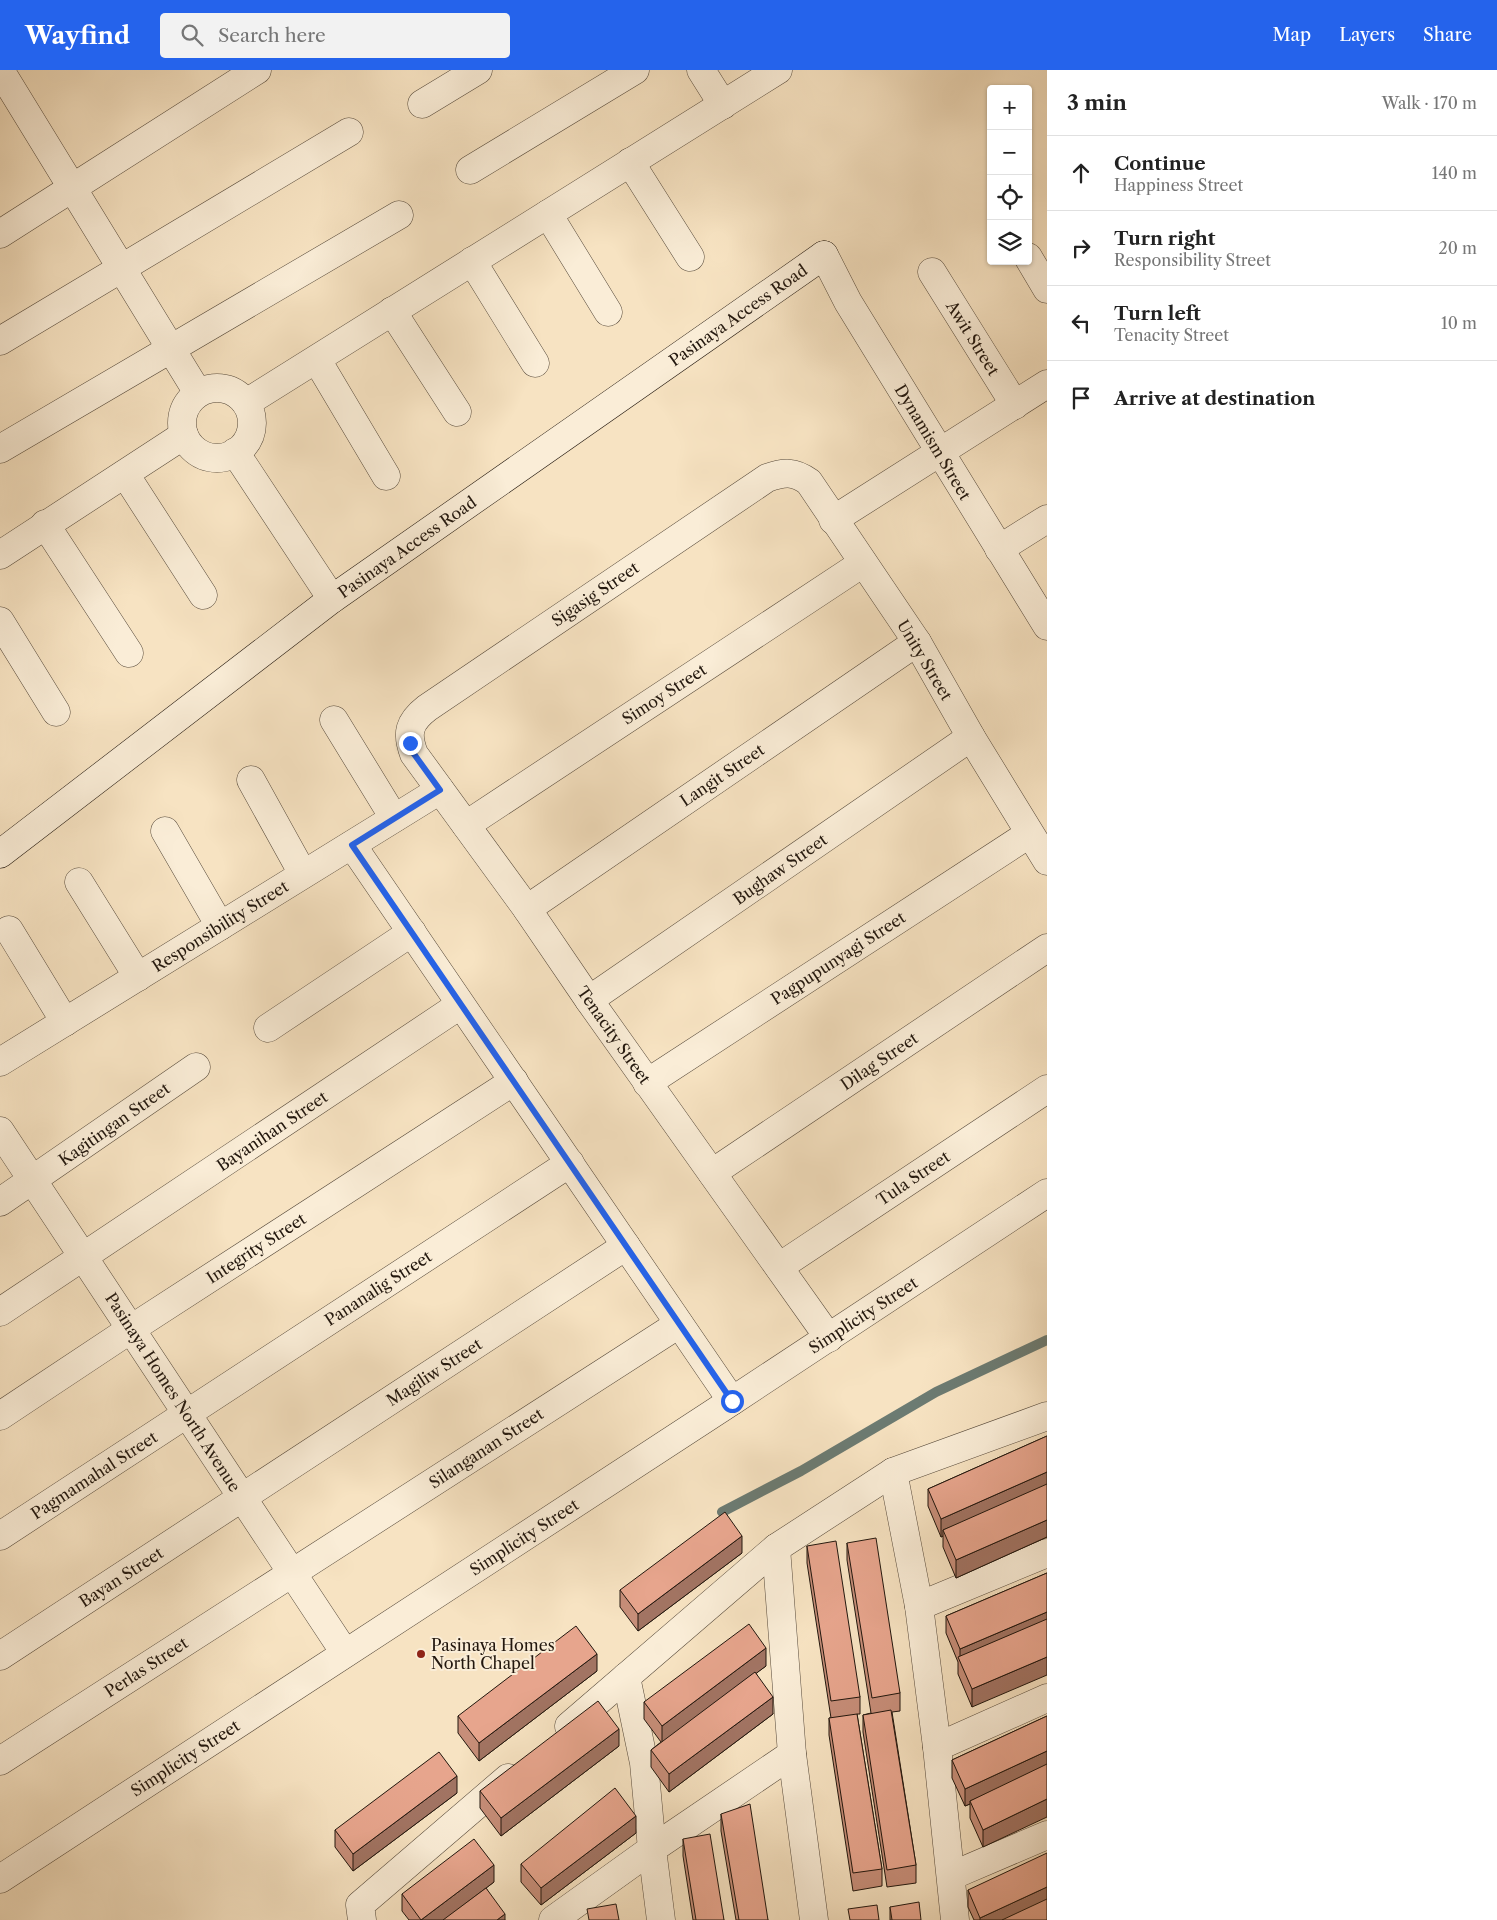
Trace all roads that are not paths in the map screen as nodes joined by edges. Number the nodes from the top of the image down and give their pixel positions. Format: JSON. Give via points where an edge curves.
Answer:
{"nodes":[{"id":1,"x":257,"y":70,"type":"edge"},
{"id":2,"x":478,"y":70,"type":"edge"},
{"id":3,"x":635,"y":70,"type":"edge"},
{"id":4,"x":701,"y":70,"type":"edge"},
{"id":5,"x":778,"y":70,"type":"edge"},
{"id":6,"x":9,"y":77,"type":"edge"},
{"id":7,"x":422,"y":104,"type":"dead end"},
{"id":8,"x":722,"y":104,"type":"junction"},
{"id":9,"x":349,"y":132,"type":"dead end"},
{"id":10,"x":630,"y":162,"type":"junction"},
{"id":11,"x":470,"y":170,"type":"dead end"},
{"id":12,"x":72,"y":188,"type":"junction"},
{"id":13,"x":548,"y":214,"type":"junction"},
{"id":14,"x":399,"y":215,"type":"dead end"},
{"id":15,"x":0,"y":234,"type":"edge"},
{"id":16,"x":824,"y":255,"type":"joint"},
{"id":17,"x":690,"y":257,"type":"dead end"},
{"id":18,"x":472,"y":261,"type":"junction"},
{"id":19,"x":1032,"y":264,"type":"edge"},
{"id":20,"x":122,"y":268,"type":"junction"},
{"id":21,"x":932,"y":272,"type":"dead end"},
{"id":22,"x":1047,"y":289,"type":"edge"},
{"id":23,"x":392,"y":311,"type":"junction"},
{"id":24,"x":608,"y":312,"type":"dead end"},
{"id":25,"x":0,"y":341,"type":"edge"},
{"id":26,"x":171,"y":349,"type":"junction"},
{"id":27,"x":317,"y":360,"type":"junction"},
{"id":28,"x":536,"y":363,"type":"dead end"},
{"id":29,"x":1047,"y":384,"type":"edge"},
{"id":30,"x":198,"y":393,"type":"junction"},
{"id":31,"x":246,"y":403,"type":"junction"},
{"id":32,"x":1015,"y":404,"type":"junction"},
{"id":33,"x":457,"y":412,"type":"dead end"},
{"id":34,"x":184,"y":435,"type":"junction"},
{"id":35,"x":0,"y":449,"type":"edge"},
{"id":36,"x":235,"y":452,"type":"junction"},
{"id":37,"x":939,"y":452,"type":"junction"},
{"id":38,"x":789,"y":472,"type":"joint"},
{"id":39,"x":125,"y":474,"type":"junction"},
{"id":40,"x":386,"y":476,"type":"dead end"},
{"id":41,"x":1047,"y":519,"type":"edge"},
{"id":42,"x":833,"y":520,"type":"junction"},
{"id":43,"x":45,"y":524,"type":"junction"},
{"id":44,"x":999,"y":549,"type":"junction"},
{"id":45,"x":0,"y":555,"type":"edge"},
{"id":46,"x":863,"y":563,"type":"junction"},
{"id":47,"x":203,"y":595,"type":"dead end"},
{"id":48,"x":332,"y":600,"type":"junction"},
{"id":49,"x":0,"y":621,"type":"edge"},
{"id":50,"x":1047,"y":626,"type":"edge"},
{"id":51,"x":917,"y":642,"type":"junction"},
{"id":52,"x":129,"y":653,"type":"dead end"},
{"id":53,"x":56,"y":712,"type":"dead end"},
{"id":54,"x":334,"y":720,"type":"dead end"},
{"id":55,"x":410,"y":729,"type":"joint"},
{"id":56,"x":971,"y":737,"type":"junction"},
{"id":57,"x":251,"y":780,"type":"dead end"},
{"id":58,"x":440,"y":790,"type":"junction"},
{"id":59,"x":394,"y":818,"type":"junction"},
{"id":60,"x":466,"y":825,"type":"junction"},
{"id":61,"x":165,"y":831,"type":"dead end"},
{"id":62,"x":1029,"y":834,"type":"junction"},
{"id":63,"x":352,"y":845,"type":"junction"},
{"id":64,"x":0,"y":854,"type":"edge"},
{"id":65,"x":1047,"y":861,"type":"edge"},
{"id":66,"x":304,"y":874,"type":"junction"},
{"id":67,"x":79,"y":882,"type":"dead end"},
{"id":68,"x":527,"y":909,"type":"junction"},
{"id":69,"x":220,"y":926,"type":"junction"},
{"id":70,"x":9,"y":930,"type":"dead end"},
{"id":71,"x":412,"y":932,"type":"junction"},
{"id":72,"x":1047,"y":948,"type":"edge"},
{"id":73,"x":138,"y":977,"type":"junction"},
{"id":74,"x":589,"y":1000,"type":"junction"},
{"id":75,"x":460,"y":1005,"type":"junction"},
{"id":76,"x":66,"y":1022,"type":"junction"},
{"id":77,"x":268,"y":1028,"type":"dead end"},
{"id":78,"x":0,"y":1062,"type":"edge"},
{"id":79,"x":196,"y":1067,"type":"dead end"},
{"id":80,"x":514,"y":1081,"type":"junction"},
{"id":81,"x":648,"y":1083,"type":"junction"},
{"id":82,"x":1047,"y":1088,"type":"edge"},
{"id":83,"x":0,"y":1130,"type":"edge"},
{"id":84,"x":570,"y":1163,"type":"junction"},
{"id":85,"x":712,"y":1173,"type":"junction"},
{"id":86,"x":33,"y":1180,"type":"junction"},
{"id":87,"x":1047,"y":1193,"type":"edge"},
{"id":88,"x":0,"y":1202,"type":"edge"},
{"id":89,"x":626,"y":1246,"type":"junction"},
{"id":90,"x":84,"y":1257,"type":"junction"},
{"id":91,"x":778,"y":1267,"type":"junction"},
{"id":92,"x":0,"y":1312,"type":"edge"},
{"id":93,"x":679,"y":1324,"type":"junction"},
{"id":94,"x":132,"y":1329,"type":"junction"},
{"id":95,"x":829,"y":1338,"type":"junction"},
{"id":96,"x":732,"y":1401,"type":"junction"},
{"id":97,"x":187,"y":1414,"type":"junction"},
{"id":98,"x":0,"y":1416,"type":"edge"},
{"id":99,"x":1047,"y":1416,"type":"edge"},
{"id":100,"x":893,"y":1472,"type":"junction"},
{"id":101,"x":242,"y":1497,"type":"junction"},
{"id":102,"x":0,"y":1536,"type":"edge"},
{"id":103,"x":776,"y":1548,"type":"junction"},
{"id":104,"x":1047,"y":1553,"type":"edge"},
{"id":105,"x":292,"y":1573,"type":"junction"},
{"id":106,"x":919,"y":1606,"type":"junction"},
{"id":107,"x":345,"y":1653,"type":"junction"},
{"id":108,"x":0,"y":1656,"type":"edge"},
{"id":109,"x":626,"y":1677,"type":"junction"},
{"id":110,"x":1047,"y":1698,"type":"edge"},
{"id":111,"x":552,"y":1741,"type":"edge"},
{"id":112,"x":937,"y":1747,"type":"junction"},
{"id":113,"x":792,"y":1754,"type":"junction"},
{"id":114,"x":0,"y":1760,"type":"edge"},
{"id":115,"x":530,"y":1760,"type":"edge"},
{"id":116,"x":1047,"y":1835,"type":"edge"},
{"id":117,"x":652,"y":1849,"type":"junction"},
{"id":118,"x":951,"y":1876,"type":"junction"},
{"id":119,"x":0,"y":1878,"type":"edge"},
{"id":120,"x":362,"y":1920,"type":"edge"},
{"id":121,"x":553,"y":1920,"type":"edge"},
{"id":122,"x":661,"y":1920,"type":"edge"},
{"id":123,"x":814,"y":1920,"type":"edge"},
{"id":124,"x":955,"y":1920,"type":"edge"}],
"edges":[{"from":1,"to":12,"type":"street"},
{"from":2,"to":7,"type":"street"},
{"from":3,"to":11,"type":"street"},
{"from":4,"to":8,"type":"street"},
{"from":5,"to":8,"type":"street"},
{"from":6,"to":12,"type":"street"},
{"from":8,"to":10,"type":"street"},
{"from":9,"to":20,"type":"street"},
{"from":10,"to":13,"type":"street"},
{"from":10,"to":17,"type":"street"},
{"from":12,"to":15,"type":"street"},
{"from":12,"to":20,"type":"street"},
{"from":13,"to":18,"type":"street"},
{"from":13,"to":24,"type":"street"},
{"from":14,"to":26,"type":"street"},
{"from":16,"to":37,"type":"street","name":"Dynamism Street","via":[[848,302]]},
{"from":16,"to":48,"type":"street","name":"Pasinaya Access Road"},
{"from":18,"to":23,"type":"street"},
{"from":18,"to":28,"type":"street"},
{"from":19,"to":22,"type":"street"},
{"from":20,"to":25,"type":"street"},
{"from":20,"to":26,"type":"street"},
{"from":21,"to":32,"type":"street","name":"Awit Street"},
{"from":23,"to":27,"type":"street"},
{"from":23,"to":33,"type":"street"},
{"from":26,"to":30,"type":"street"},
{"from":26,"to":35,"type":"street"},
{"from":27,"to":31,"type":"street"},
{"from":27,"to":40,"type":"street"},
{"from":29,"to":32,"type":"street"},
{"from":30,"to":31,"type":"street","via":[[224,389],[239,395]]},
{"from":30,"to":34,"type":"street","via":[[183,414]]},
{"from":31,"to":36,"type":"street","via":[[251,413],[250,435]]},
{"from":32,"to":37,"type":"street"},
{"from":34,"to":36,"type":"street","via":[[203,454],[214,457]]},
{"from":34,"to":39,"type":"street"},
{"from":36,"to":48,"type":"street"},
{"from":37,"to":42,"type":"street"},
{"from":37,"to":44,"type":"street","name":"Dynamism Street"},
{"from":38,"to":42,"type":"street","name":"Unity Street","via":[[809,482]]},
{"from":38,"to":55,"type":"street","name":"Sigasig Street","via":[[767,478],[426,708],[417,715]]},
{"from":39,"to":43,"type":"street"},
{"from":39,"to":47,"type":"street"},
{"from":41,"to":44,"type":"street"},
{"from":42,"to":46,"type":"street","name":"Unity Street"},
{"from":43,"to":45,"type":"street"},
{"from":43,"to":52,"type":"street"},
{"from":44,"to":50,"type":"street","name":"Dynamism Street"},
{"from":46,"to":51,"type":"street","name":"Unity Street"},
{"from":46,"to":60,"type":"street","name":"Simoy Street"},
{"from":48,"to":64,"type":"street","name":"Pasinaya Access Road"},
{"from":49,"to":53,"type":"street"},
{"from":51,"to":56,"type":"street","name":"Unity Street"},
{"from":51,"to":68,"type":"street","name":"Langit Street"},
{"from":54,"to":59,"type":"street"},
{"from":55,"to":58,"type":"street","name":"Tenacity Street","via":[[414,754]]},
{"from":56,"to":62,"type":"street","name":"Unity Street"},
{"from":56,"to":74,"type":"street","name":"Bughaw Street"},
{"from":57,"to":66,"type":"street"},
{"from":58,"to":59,"type":"street","name":"Responsibility Street"},
{"from":58,"to":60,"type":"street","name":"Tenacity Street"},
{"from":59,"to":63,"type":"street","name":"Responsibility Street"},
{"from":60,"to":68,"type":"street","name":"Tenacity Street"},
{"from":61,"to":69,"type":"street"},
{"from":62,"to":65,"type":"street","name":"Unity Street"},
{"from":62,"to":81,"type":"street","name":"Pagpupunyagi Street"},
{"from":63,"to":66,"type":"street","name":"Responsibility Street"},
{"from":63,"to":71,"type":"street"},
{"from":66,"to":69,"type":"street","name":"Responsibility Street"},
{"from":67,"to":73,"type":"street"},
{"from":68,"to":74,"type":"street","name":"Tenacity Street"},
{"from":69,"to":73,"type":"street","name":"Responsibility Street"},
{"from":70,"to":76,"type":"street"},
{"from":71,"to":75,"type":"street"},
{"from":71,"to":77,"type":"street"},
{"from":72,"to":85,"type":"street","name":"Dilag Street"},
{"from":73,"to":76,"type":"street","name":"Responsibility Street"},
{"from":74,"to":81,"type":"street","name":"Tenacity Street"},
{"from":75,"to":80,"type":"street"},
{"from":75,"to":90,"type":"street","name":"Bayanihan Street"},
{"from":76,"to":78,"type":"street","name":"Responsibility Street"},
{"from":79,"to":86,"type":"street","name":"Kagitingan Street"},
{"from":80,"to":84,"type":"street"},
{"from":80,"to":94,"type":"street","name":"Integrity Street"},
{"from":81,"to":85,"type":"street","name":"Tenacity Street"},
{"from":82,"to":91,"type":"street","name":"Tula Street"},
{"from":83,"to":86,"type":"street","name":"Pasinaya Homes North Avenue"},
{"from":84,"to":89,"type":"street"},
{"from":84,"to":97,"type":"street","name":"Pananalig Street"},
{"from":85,"to":91,"type":"street","name":"Tenacity Street"},
{"from":86,"to":88,"type":"street","name":"Kagitingan Street"},
{"from":86,"to":90,"type":"street","name":"Pasinaya Homes North Avenue"},
{"from":87,"to":95,"type":"street","name":"Simplicity Street"},
{"from":89,"to":93,"type":"street"},
{"from":89,"to":101,"type":"street","name":"Magiliw Street"},
{"from":90,"to":92,"type":"street","name":"Bayanihan Street"},
{"from":90,"to":94,"type":"street","name":"Pasinaya Homes North Avenue"},
{"from":91,"to":95,"type":"street","name":"Tenacity Street"},
{"from":93,"to":96,"type":"street"},
{"from":93,"to":105,"type":"street","name":"Silanganan Street"},
{"from":94,"to":97,"type":"street","name":"Pasinaya Homes North Avenue"},
{"from":94,"to":98,"type":"street","name":"Integrity Street"},
{"from":95,"to":96,"type":"street","name":"Simplicity Street"},
{"from":96,"to":107,"type":"street","name":"Simplicity Street"},
{"from":97,"to":101,"type":"street","name":"Pasinaya Homes North Avenue"},
{"from":97,"to":102,"type":"street","name":"Pagmamahal Street"},
{"from":99,"to":100,"type":"street"},
{"from":100,"to":103,"type":"street"},
{"from":100,"to":106,"type":"street"},
{"from":101,"to":105,"type":"street","name":"Pasinaya Homes North Avenue"},
{"from":101,"to":108,"type":"street","name":"Bayan Street"},
{"from":103,"to":109,"type":"street"},
{"from":103,"to":113,"type":"street"},
{"from":104,"to":106,"type":"street"},
{"from":105,"to":107,"type":"street","name":"Pasinaya Homes North Avenue"},
{"from":105,"to":114,"type":"street","name":"Perlas Street"},
{"from":106,"to":112,"type":"street"},
{"from":107,"to":119,"type":"street","name":"Simplicity Street"},
{"from":109,"to":111,"type":"street"},
{"from":109,"to":117,"type":"street","via":[[644,1763]]},
{"from":110,"to":112,"type":"street"},
{"from":112,"to":118,"type":"street"},
{"from":113,"to":117,"type":"street"},
{"from":113,"to":123,"type":"street"},
{"from":115,"to":120,"type":"street","via":[[360,1905]]},
{"from":116,"to":118,"type":"street"},
{"from":117,"to":121,"type":"street"},
{"from":117,"to":122,"type":"street"},
{"from":118,"to":124,"type":"street"}]}
